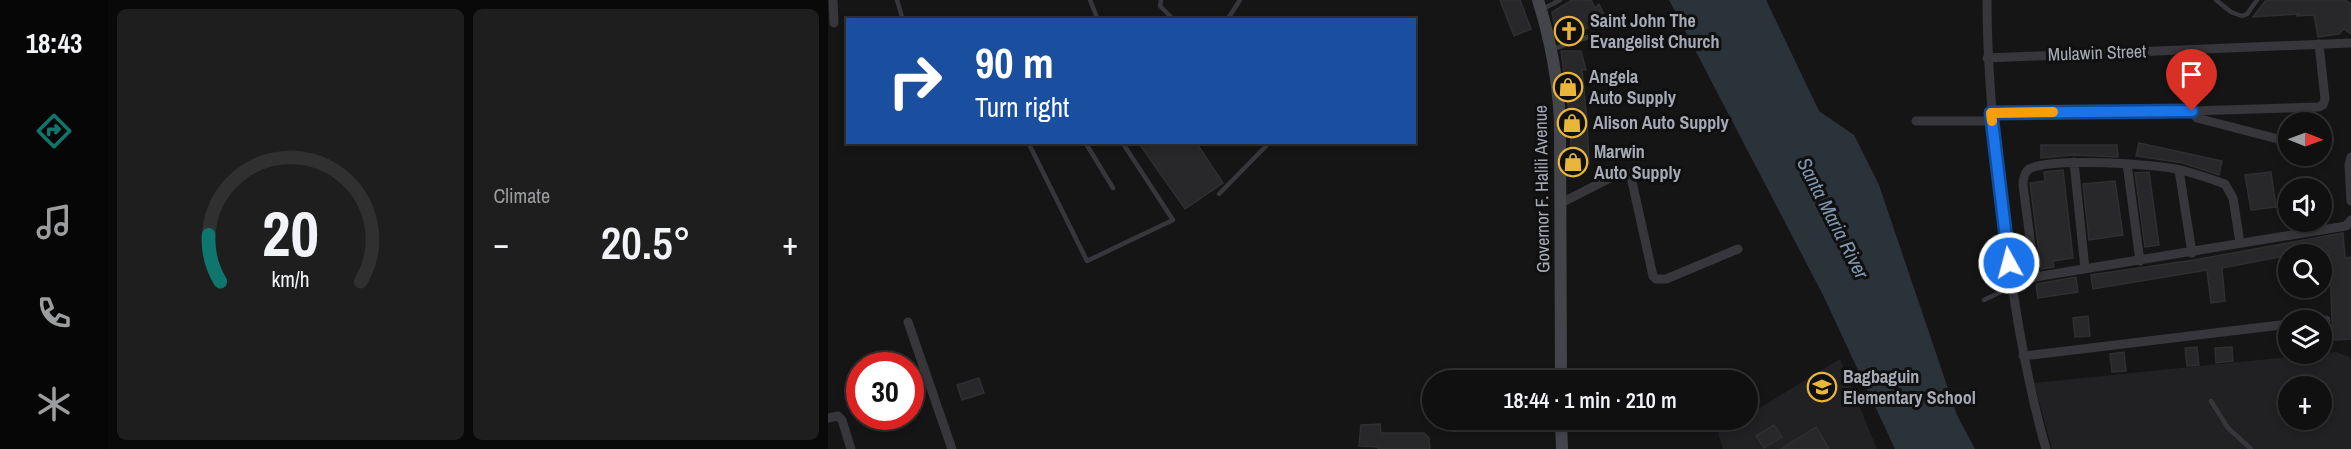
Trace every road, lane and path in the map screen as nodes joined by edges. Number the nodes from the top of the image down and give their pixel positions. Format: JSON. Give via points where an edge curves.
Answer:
{"nodes":[{"id":1,"x":833,"y":0,"type":"edge"},
{"id":2,"x":897,"y":0,"type":"edge"},
{"id":3,"x":1090,"y":0,"type":"edge"},
{"id":4,"x":1161,"y":0,"type":"edge"},
{"id":5,"x":1240,"y":0,"type":"edge"},
{"id":6,"x":1560,"y":0,"type":"edge"},
{"id":7,"x":1987,"y":0,"type":"edge"},
{"id":8,"x":2216,"y":0,"type":"edge"},
{"id":9,"x":2257,"y":0,"type":"edge"},
{"id":10,"x":1540,"y":5,"type":"edge"},
{"id":11,"x":902,"y":18,"type":"edge"},
{"id":12,"x":1097,"y":18,"type":"edge"},
{"id":13,"x":1172,"y":18,"type":"edge"},
{"id":14,"x":1228,"y":18,"type":"edge"},
{"id":15,"x":834,"y":23,"type":"dead end"},
{"id":16,"x":1591,"y":36,"type":"dead end"},
{"id":17,"x":2351,"y":43,"type":"edge"},
{"id":18,"x":2319,"y":44,"type":"junction"},
{"id":19,"x":1552,"y":49,"type":"junction"},
{"id":20,"x":1988,"y":58,"type":"junction"},
{"id":21,"x":2192,"y":111,"type":"junction"},
{"id":22,"x":1991,"y":117,"type":"junction"},
{"id":23,"x":1916,"y":122,"type":"dead end"},
{"id":24,"x":2278,"y":139,"type":"edge"},
{"id":25,"x":1029,"y":144,"type":"edge"},
{"id":26,"x":1086,"y":144,"type":"edge"},
{"id":27,"x":1123,"y":144,"type":"edge"},
{"id":28,"x":1268,"y":144,"type":"edge"},
{"id":29,"x":2351,"y":157,"type":"edge"},
{"id":30,"x":2074,"y":162,"type":"junction"},
{"id":31,"x":2127,"y":164,"type":"junction"},
{"id":32,"x":2180,"y":170,"type":"junction"},
{"id":33,"x":1113,"y":188,"type":"dead end"},
{"id":34,"x":1219,"y":194,"type":"dead end"},
{"id":35,"x":2351,"y":201,"type":"edge"},
{"id":36,"x":1561,"y":204,"type":"junction"},
{"id":37,"x":2351,"y":220,"type":"edge"},
{"id":38,"x":2240,"y":243,"type":"junction"},
{"id":39,"x":1738,"y":249,"type":"dead end"},
{"id":40,"x":2192,"y":253,"type":"junction"},
{"id":41,"x":2140,"y":261,"type":"junction"},
{"id":42,"x":2085,"y":269,"type":"junction"},
{"id":43,"x":2036,"y":277,"type":"junction"},
{"id":44,"x":2011,"y":287,"type":"junction"},
{"id":45,"x":1984,"y":300,"type":"dead end"},
{"id":46,"x":908,"y":322,"type":"dead end"},
{"id":47,"x":2278,"y":325,"type":"edge"},
{"id":48,"x":2023,"y":356,"type":"junction"},
{"id":49,"x":1561,"y":370,"type":"edge"},
{"id":50,"x":2211,"y":401,"type":"dead end"},
{"id":51,"x":828,"y":418,"type":"edge"},
{"id":52,"x":1562,"y":430,"type":"edge"},
{"id":53,"x":851,"y":449,"type":"edge"},
{"id":54,"x":952,"y":449,"type":"edge"},
{"id":55,"x":1562,"y":449,"type":"edge"},
{"id":56,"x":2046,"y":449,"type":"edge"},
{"id":57,"x":2251,"y":449,"type":"edge"}],
"edges":[{"from":1,"to":15,"type":"street"},
{"from":2,"to":11,"type":"lane"},
{"from":3,"to":12,"type":"lane"},
{"from":4,"to":13,"type":"lane","via":[[1160,6]]},
{"from":5,"to":14,"type":"lane"},
{"from":6,"to":10,"type":"lane"},
{"from":7,"to":20,"type":"street"},
{"from":8,"to":9,"type":"lane","via":[[2242,16]]},
{"from":10,"to":19,"type":"main road","name":"Governor F. Halili Avenue"},
{"from":16,"to":19,"type":"lane"},
{"from":17,"to":18,"type":"street","name":"Mulawin Street"},
{"from":18,"to":20,"type":"street","name":"Mulawin Street"},
{"from":18,"to":21,"type":"street","via":[[2323,105]]},
{"from":19,"to":36,"type":"main road","name":"Governor F. Halili Avenue","via":[[1558,83]]},
{"from":20,"to":22,"type":"street"},
{"from":21,"to":22,"type":"street"},
{"from":21,"to":24,"type":"street","via":[[2197,118]]},
{"from":22,"to":23,"type":"street"},
{"from":22,"to":44,"type":"street"},
{"from":25,"to":27,"type":"lane","via":[[1087,261],[1173,220]]},
{"from":26,"to":33,"type":"lane"},
{"from":28,"to":34,"type":"lane"},
{"from":29,"to":35,"type":"street"},
{"from":30,"to":31,"type":"street"},
{"from":30,"to":42,"type":"street"},
{"from":30,"to":43,"type":"street","via":[[2037,167],[2028,170],[2024,177]]},
{"from":31,"to":32,"type":"street"},
{"from":31,"to":41,"type":"street"},
{"from":32,"to":38,"type":"street","via":[[2226,184],[2234,198]]},
{"from":32,"to":40,"type":"street"},
{"from":36,"to":39,"type":"street","via":[[1628,172],[1656,279],[1666,279]]},
{"from":36,"to":49,"type":"main road","name":"Governor F. Halili Avenue"},
{"from":37,"to":38,"type":"street","via":[[2346,226]]},
{"from":38,"to":40,"type":"street"},
{"from":40,"to":41,"type":"street"},
{"from":41,"to":42,"type":"street"},
{"from":42,"to":43,"type":"street"},
{"from":43,"to":44,"type":"street"},
{"from":44,"to":45,"type":"lane"},
{"from":44,"to":48,"type":"street"},
{"from":46,"to":54,"type":"street"},
{"from":47,"to":48,"type":"street"},
{"from":48,"to":56,"type":"street"},
{"from":50,"to":57,"type":"lane","via":[[2228,428]]},
{"from":51,"to":53,"type":"street","via":[[838,416],[842,420]]},
{"from":52,"to":55,"type":"main road"}]}
